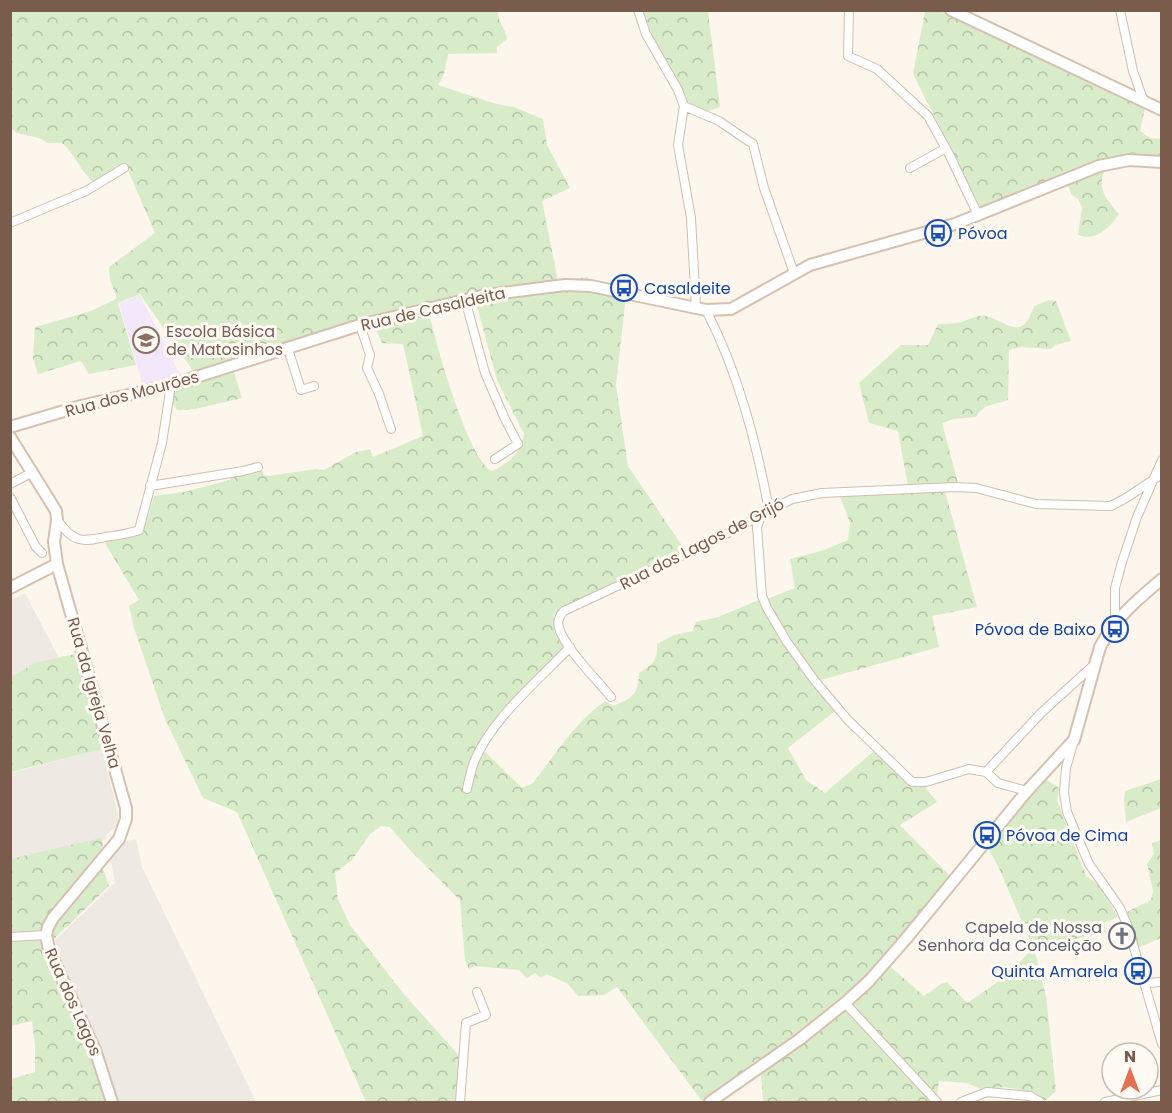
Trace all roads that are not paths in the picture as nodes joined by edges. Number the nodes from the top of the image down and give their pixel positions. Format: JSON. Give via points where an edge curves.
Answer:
{"nodes":[{"id":1,"x":638,"y":10,"type":"edge"},
{"id":2,"x":849,"y":10,"type":"edge"},
{"id":3,"x":951,"y":10,"type":"edge"},
{"id":4,"x":1120,"y":10,"type":"edge"},
{"id":5,"x":1144,"y":102,"type":"junction"},
{"id":6,"x":684,"y":106,"type":"junction"},
{"id":7,"x":1161,"y":110,"type":"edge"},
{"id":8,"x":946,"y":147,"type":"junction"},
{"id":9,"x":1161,"y":162,"type":"edge"},
{"id":10,"x":124,"y":168,"type":"dead end"},
{"id":11,"x":910,"y":168,"type":"dead end"},
{"id":12,"x":978,"y":215,"type":"junction"},
{"id":13,"x":10,"y":223,"type":"edge"},
{"id":14,"x":794,"y":273,"type":"junction"},
{"id":15,"x":465,"y":299,"type":"junction"},
{"id":16,"x":701,"y":308,"type":"junction"},
{"id":17,"x":360,"y":325,"type":"junction"},
{"id":18,"x":288,"y":349,"type":"junction"},
{"id":19,"x":171,"y":385,"type":"junction"},
{"id":20,"x":314,"y":386,"type":"dead end"},
{"id":21,"x":10,"y":428,"type":"edge"},
{"id":22,"x":391,"y":429,"type":"dead end"},
{"id":23,"x":10,"y":437,"type":"edge"},
{"id":24,"x":495,"y":459,"type":"dead end"},
{"id":25,"x":1161,"y":460,"type":"edge"},
{"id":26,"x":258,"y":467,"type":"dead end"},
{"id":27,"x":33,"y":472,"type":"junction"},
{"id":28,"x":1161,"y":474,"type":"edge"},
{"id":29,"x":1152,"y":480,"type":"junction"},
{"id":30,"x":10,"y":484,"type":"edge"},
{"id":31,"x":150,"y":486,"type":"junction"},
{"id":32,"x":10,"y":497,"type":"edge"},
{"id":33,"x":769,"y":510,"type":"junction"},
{"id":34,"x":761,"y":516,"type":"junction"},
{"id":35,"x":57,"y":520,"type":"junction"},
{"id":36,"x":42,"y":553,"type":"dead end"},
{"id":37,"x":57,"y":564,"type":"junction"},
{"id":38,"x":1161,"y":579,"type":"edge"},
{"id":39,"x":10,"y":588,"type":"edge"},
{"id":40,"x":1115,"y":622,"type":"junction"},
{"id":41,"x":570,"y":647,"type":"junction"},
{"id":42,"x":1096,"y":663,"type":"junction"},
{"id":43,"x":611,"y":697,"type":"dead end"},
{"id":44,"x":1074,"y":740,"type":"junction"},
{"id":45,"x":986,"y":772,"type":"junction"},
{"id":46,"x":467,"y":789,"type":"dead end"},
{"id":47,"x":1028,"y":791,"type":"junction"},
{"id":48,"x":46,"y":935,"type":"junction"},
{"id":49,"x":10,"y":937,"type":"edge"},
{"id":50,"x":1161,"y":982,"type":"edge"},
{"id":51,"x":1144,"y":983,"type":"junction"},
{"id":52,"x":477,"y":992,"type":"dead end"},
{"id":53,"x":845,"y":1003,"type":"junction"},
{"id":54,"x":1161,"y":1044,"type":"edge"},
{"id":55,"x":1161,"y":1090,"type":"edge"},
{"id":56,"x":112,"y":1102,"type":"edge"},
{"id":57,"x":460,"y":1102,"type":"edge"},
{"id":58,"x":710,"y":1102,"type":"edge"},
{"id":59,"x":937,"y":1102,"type":"edge"},
{"id":60,"x":961,"y":1102,"type":"edge"},
{"id":61,"x":1040,"y":1102,"type":"edge"},
{"id":62,"x":1105,"y":1102,"type":"edge"}],
"edges":[{"from":1,"to":6,"type":"street","via":[[646,34]]},
{"from":2,"to":8,"type":"street","via":[[848,56],[877,69],[926,113]]},
{"from":3,"to":5,"type":"street"},
{"from":4,"to":5,"type":"street"},
{"from":5,"to":7,"type":"street"},
{"from":6,"to":14,"type":"street","via":[[719,121],[753,144]]},
{"from":6,"to":16,"type":"street","via":[[678,145]]},
{"from":8,"to":11,"type":"street"},
{"from":8,"to":12,"type":"street"},
{"from":9,"to":12,"type":"street","name":"Rua de Casaldeita","via":[[1129,160],[1099,165]]},
{"from":10,"to":13,"type":"street","via":[[86,191]]},
{"from":12,"to":14,"type":"street","name":"Rua de Casaldeita"},
{"from":14,"to":16,"type":"street","name":"Rua de Casaldeita","via":[[738,306],[723,310]]},
{"from":15,"to":16,"type":"street","name":"Rua de Casaldeita","via":[[574,285],[597,286]]},
{"from":15,"to":17,"type":"street","name":"Rua de Casaldeita"},
{"from":15,"to":24,"type":"street","via":[[485,373],[518,444]]},
{"from":16,"to":33,"type":"street","via":[[721,340],[738,387]]},
{"from":17,"to":18,"type":"street","name":"Rua de Casaldeita"},
{"from":17,"to":22,"type":"street","via":[[370,355],[367,368]]},
{"from":18,"to":19,"type":"street","name":"Rua dos Mourões"},
{"from":18,"to":20,"type":"street","via":[[301,390]]},
{"from":19,"to":21,"type":"street","name":"Rua dos Mourões"},
{"from":19,"to":31,"type":"street"},
{"from":23,"to":27,"type":"street","name":"Rua da Igreja Velha"},
{"from":25,"to":29,"type":"street"},
{"from":26,"to":31,"type":"street"},
{"from":27,"to":30,"type":"street"},
{"from":27,"to":35,"type":"street","name":"Rua da Igreja Velha"},
{"from":28,"to":29,"type":"street","name":"Rua dos Lagos de Grijó"},
{"from":29,"to":33,"type":"street","name":"Rua dos Lagos de Grijó","via":[[1111,506],[1035,504],[976,488],[955,487],[822,493],[792,499]]},
{"from":29,"to":40,"type":"street","via":[[1115,588]]},
{"from":31,"to":35,"type":"street","via":[[139,530],[126,535],[88,542],[77,539]]},
{"from":32,"to":36,"type":"street"},
{"from":33,"to":34,"type":"street","name":"Rua dos Lagos de Grijó"},
{"from":34,"to":41,"type":"street","name":"Rua dos Lagos de Grijó","via":[[564,611],[558,617],[558,627]]},
{"from":34,"to":45,"type":"street","via":[[757,527],[762,596],[767,609],[801,661],[848,720],[912,782],[926,782],[969,769]]},
{"from":35,"to":37,"type":"street","name":"Rua da Igreja Velha"},
{"from":37,"to":39,"type":"street"},
{"from":37,"to":48,"type":"street","name":"Rua da Igreja Velha","via":[[126,819],[119,839],[53,918]]},
{"from":38,"to":40,"type":"street"},
{"from":40,"to":42,"type":"street","via":[[1100,647]]},
{"from":41,"to":43,"type":"street","name":"Rua dos Lagos de Grijó"},
{"from":41,"to":46,"type":"street","via":[[490,733],[474,761]]},
{"from":42,"to":44,"type":"street"},
{"from":42,"to":45,"type":"street","via":[[1041,713]]},
{"from":44,"to":47,"type":"street"},
{"from":44,"to":51,"type":"street","via":[[1066,768],[1067,812],[1089,864],[1120,908]]},
{"from":45,"to":47,"type":"street","via":[[998,783]]},
{"from":47,"to":53,"type":"street","via":[[869,981]]},
{"from":48,"to":49,"type":"street","name":"Rua dos Lagos"},
{"from":48,"to":56,"type":"street","name":"Rua dos Lagos","via":[[49,950],[95,1050]]},
{"from":50,"to":51,"type":"street"},
{"from":51,"to":54,"type":"street"},
{"from":52,"to":57,"type":"street","via":[[486,1015],[466,1023]]},
{"from":53,"to":58,"type":"street"},
{"from":53,"to":59,"type":"street"},
{"from":55,"to":62,"type":"street"},
{"from":60,"to":61,"type":"street","via":[[987,1092],[1030,1096]]}]}
